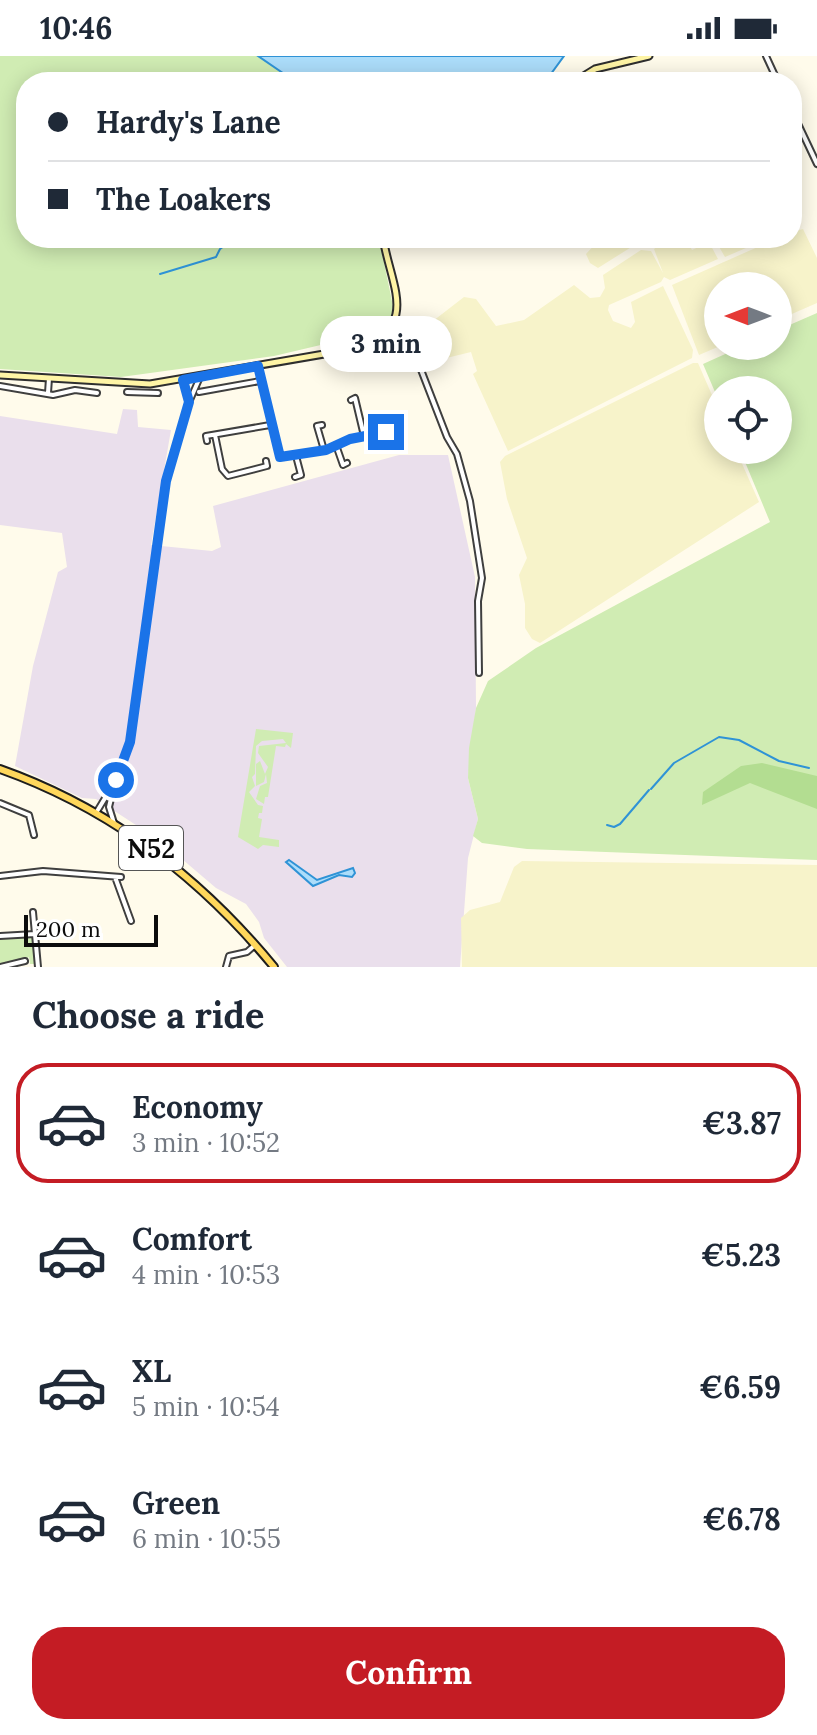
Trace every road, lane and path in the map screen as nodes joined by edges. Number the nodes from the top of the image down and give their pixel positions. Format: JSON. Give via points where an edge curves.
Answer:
{"nodes":[{"id":1,"x":649,"y":56,"type":"edge"},
{"id":2,"x":593,"y":72,"type":"edge"},
{"id":3,"x":802,"y":132,"type":"edge"},
{"id":4,"x":817,"y":164,"type":"edge"},
{"id":5,"x":385,"y":248,"type":"edge"},
{"id":6,"x":396,"y":321,"type":"junction"},
{"id":7,"x":258,"y":366,"type":"junction"},
{"id":8,"x":0,"y":375,"type":"edge"},
{"id":9,"x":200,"y":377,"type":"junction"},
{"id":10,"x":49,"y":378,"type":"junction"},
{"id":11,"x":183,"y":380,"type":"junction"},
{"id":12,"x":261,"y":381,"type":"junction"},
{"id":13,"x":146,"y":384,"type":"junction"},
{"id":14,"x":0,"y":386,"type":"edge"},
{"id":15,"x":127,"y":392,"type":"dead end"},
{"id":16,"x":199,"y":392,"type":"dead end"},
{"id":17,"x":48,"y":393,"type":"junction"},
{"id":18,"x":97,"y":393,"type":"dead end"},
{"id":19,"x":145,"y":393,"type":"junction"},
{"id":20,"x":158,"y":393,"type":"dead end"},
{"id":21,"x":351,"y":400,"type":"dead end"},
{"id":22,"x":189,"y":402,"type":"junction"},
{"id":23,"x":270,"y":425,"type":"junction"},
{"id":24,"x":322,"y":425,"type":"dead end"},
{"id":25,"x":384,"y":427,"type":"dead end"},
{"id":26,"x":215,"y":435,"type":"junction"},
{"id":27,"x":364,"y":436,"type":"junction"},
{"id":28,"x":207,"y":441,"type":"dead end"},
{"id":29,"x":336,"y":445,"type":"junction"},
{"id":30,"x":324,"y":450,"type":"junction"},
{"id":31,"x":296,"y":456,"type":"junction"},
{"id":32,"x":266,"y":461,"type":"dead end"},
{"id":33,"x":347,"y":463,"type":"dead end"},
{"id":34,"x":295,"y":477,"type":"dead end"},
{"id":35,"x":479,"y":673,"type":"dead end"},
{"id":36,"x":0,"y":769,"type":"edge"},
{"id":37,"x":116,"y":780,"type":"junction"},
{"id":38,"x":0,"y":803,"type":"edge"},
{"id":39,"x":96,"y":813,"type":"junction"},
{"id":40,"x":115,"y":825,"type":"junction"},
{"id":41,"x":34,"y":835,"type":"dead end"},
{"id":42,"x":0,"y":876,"type":"edge"},
{"id":43,"x":33,"y":912,"type":"dead end"},
{"id":44,"x":131,"y":921,"type":"dead end"},
{"id":45,"x":35,"y":934,"type":"junction"},
{"id":46,"x":0,"y":936,"type":"edge"},
{"id":47,"x":256,"y":945,"type":"junction"},
{"id":48,"x":25,"y":961,"type":"dead end"},
{"id":49,"x":0,"y":967,"type":"edge"},
{"id":50,"x":38,"y":967,"type":"edge"},
{"id":51,"x":226,"y":967,"type":"edge"},
{"id":52,"x":274,"y":967,"type":"edge"}],
"edges":[{"from":1,"to":2,"type":"main road"},
{"from":3,"to":4,"type":"street"},
{"from":5,"to":6,"type":"main road"},
{"from":6,"to":7,"type":"main road","via":[[387,334],[359,348]]},
{"from":6,"to":35,"type":"street","via":[[406,331],[463,471],[482,578]]},
{"from":7,"to":9,"type":"main road"},
{"from":7,"to":12,"type":"street"},
{"from":8,"to":10,"type":"main road"},
{"from":9,"to":11,"type":"main road"},
{"from":9,"to":22,"type":"street"},
{"from":10,"to":13,"type":"main road"},
{"from":10,"to":17,"type":"street"},
{"from":11,"to":13,"type":"main road"},
{"from":11,"to":22,"type":"street"},
{"from":12,"to":16,"type":"street"},
{"from":12,"to":23,"type":"street"},
{"from":13,"to":19,"type":"street"},
{"from":14,"to":17,"type":"street"},
{"from":15,"to":19,"type":"street"},
{"from":17,"to":18,"type":"street"},
{"from":19,"to":20,"type":"street"},
{"from":21,"to":27,"type":"street","via":[[355,398]]},
{"from":22,"to":37,"type":"street","via":[[166,481],[132,730]]},
{"from":23,"to":26,"type":"street"},
{"from":23,"to":31,"type":"street","via":[[277,455]]},
{"from":24,"to":30,"type":"street","via":[[317,426]]},
{"from":25,"to":27,"type":"street","via":[[386,432]]},
{"from":26,"to":28,"type":"street","via":[[206,436]]},
{"from":26,"to":32,"type":"street","via":[[228,476],[267,466]]},
{"from":27,"to":29,"type":"street"},
{"from":29,"to":30,"type":"street"},
{"from":29,"to":33,"type":"street","via":[[343,465]]},
{"from":30,"to":31,"type":"street"},
{"from":31,"to":34,"type":"street","via":[[301,475]]},
{"from":36,"to":39,"type":"main road","number":"N52"},
{"from":37,"to":39,"type":"street"},
{"from":37,"to":40,"type":"street","via":[[109,807]]},
{"from":38,"to":41,"type":"street","via":[[29,815]]},
{"from":39,"to":40,"type":"main road","number":"N52"},
{"from":40,"to":47,"type":"main road","number":"N52","via":[[182,871]]},
{"from":42,"to":44,"type":"street","via":[[43,871],[118,877]]},
{"from":43,"to":45,"type":"street"},
{"from":45,"to":46,"type":"street"},
{"from":45,"to":50,"type":"street"},
{"from":47,"to":51,"type":"street","via":[[227,957]]},
{"from":47,"to":52,"type":"main road","number":"N52"},
{"from":48,"to":49,"type":"street"}]}
